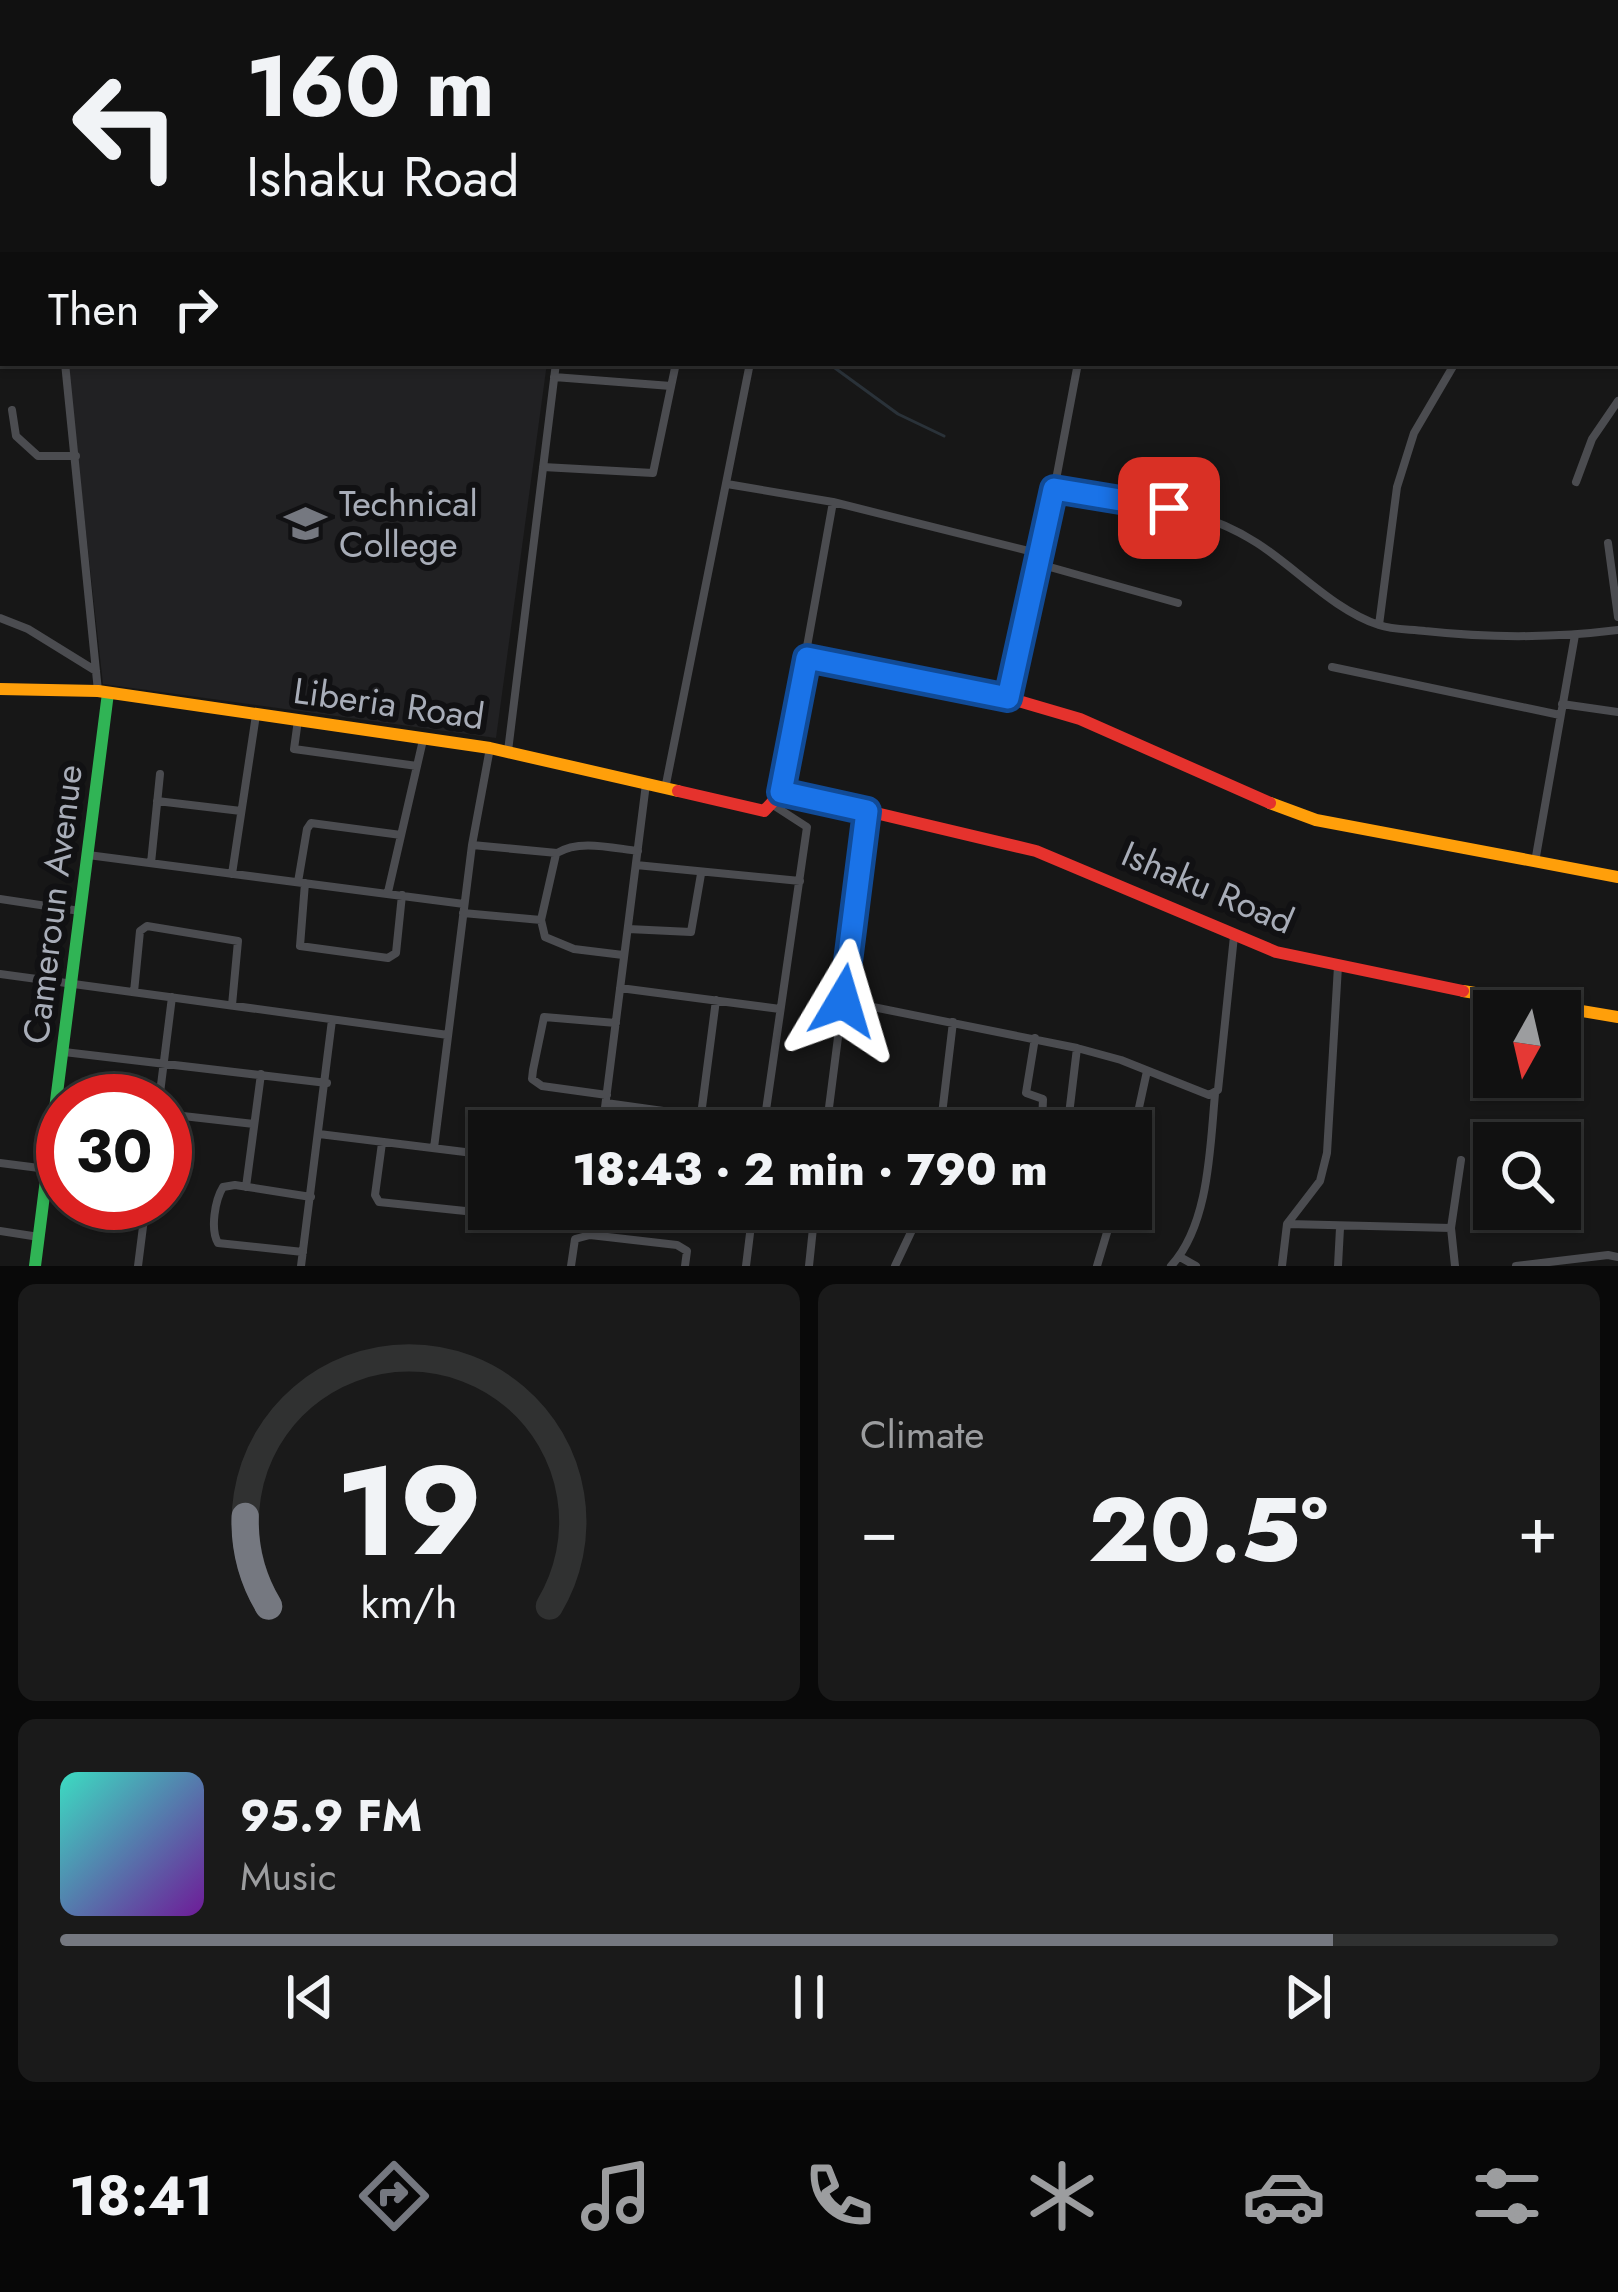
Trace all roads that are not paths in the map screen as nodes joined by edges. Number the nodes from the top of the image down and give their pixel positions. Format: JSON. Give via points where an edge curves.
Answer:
{"nodes":[{"id":1,"x":65,"y":366,"type":"edge"},
{"id":2,"x":556,"y":366,"type":"edge"},
{"id":3,"x":675,"y":366,"type":"edge"},
{"id":4,"x":749,"y":366,"type":"edge"},
{"id":5,"x":1077,"y":366,"type":"edge"},
{"id":6,"x":1453,"y":366,"type":"edge"},
{"id":7,"x":554,"y":377,"type":"junction"},
{"id":8,"x":671,"y":386,"type":"junction"},
{"id":9,"x":1618,"y":401,"type":"edge"},
{"id":10,"x":12,"y":410,"type":"dead end"},
{"id":11,"x":76,"y":456,"type":"junction"},
{"id":12,"x":543,"y":466,"type":"junction"},
{"id":13,"x":1576,"y":482,"type":"dead end"},
{"id":14,"x":727,"y":484,"type":"junction"},
{"id":15,"x":1054,"y":489,"type":"junction"},
{"id":16,"x":833,"y":502,"type":"junction"},
{"id":17,"x":1608,"y":543,"type":"dead end"},
{"id":18,"x":1040,"y":560,"type":"junction"},
{"id":19,"x":1178,"y":603,"type":"dead end"},
{"id":20,"x":1618,"y":617,"type":"edge"},
{"id":21,"x":0,"y":618,"type":"edge"},
{"id":22,"x":1379,"y":626,"type":"junction"},
{"id":23,"x":1618,"y":630,"type":"edge"},
{"id":24,"x":1575,"y":635,"type":"junction"},
{"id":25,"x":807,"y":658,"type":"junction"},
{"id":26,"x":1332,"y":667,"type":"dead end"},
{"id":27,"x":98,"y":671,"type":"junction"},
{"id":28,"x":0,"y":688,"type":"edge"},
{"id":29,"x":103,"y":692,"type":"junction"},
{"id":30,"x":1008,"y":698,"type":"junction"},
{"id":31,"x":1561,"y":710,"type":"junction"},
{"id":32,"x":1618,"y":712,"type":"edge"},
{"id":33,"x":256,"y":715,"type":"junction"},
{"id":34,"x":298,"y":720,"type":"junction"},
{"id":35,"x":423,"y":740,"type":"junction"},
{"id":36,"x":490,"y":748,"type":"junction"},
{"id":37,"x":508,"y":751,"type":"junction"},
{"id":38,"x":417,"y":766,"type":"junction"},
{"id":39,"x":160,"y":774,"type":"dead end"},
{"id":40,"x":646,"y":784,"type":"junction"},
{"id":41,"x":665,"y":789,"type":"junction"},
{"id":42,"x":157,"y":801,"type":"junction"},
{"id":43,"x":773,"y":803,"type":"junction"},
{"id":44,"x":867,"y":811,"type":"junction"},
{"id":45,"x":242,"y":812,"type":"junction"},
{"id":46,"x":401,"y":836,"type":"junction"},
{"id":47,"x":472,"y":845,"type":"junction"},
{"id":48,"x":638,"y":850,"type":"junction"},
{"id":49,"x":557,"y":853,"type":"junction"},
{"id":50,"x":88,"y":855,"type":"junction"},
{"id":51,"x":1535,"y":862,"type":"junction"},
{"id":52,"x":152,"y":863,"type":"junction"},
{"id":53,"x":636,"y":865,"type":"junction"},
{"id":54,"x":232,"y":874,"type":"junction"},
{"id":55,"x":700,"y":874,"type":"junction"},
{"id":56,"x":1618,"y":877,"type":"edge"},
{"id":57,"x":800,"y":880,"type":"junction"},
{"id":58,"x":302,"y":883,"type":"junction"},
{"id":59,"x":388,"y":892,"type":"junction"},
{"id":60,"x":402,"y":895,"type":"junction"},
{"id":61,"x":0,"y":899,"type":"edge"},
{"id":62,"x":464,"y":909,"type":"junction"},
{"id":63,"x":80,"y":911,"type":"junction"},
{"id":64,"x":541,"y":920,"type":"junction"},
{"id":65,"x":628,"y":929,"type":"junction"},
{"id":66,"x":1234,"y":936,"type":"junction"},
{"id":67,"x":623,"y":955,"type":"junction"},
{"id":68,"x":1337,"y":966,"type":"junction"},
{"id":69,"x":0,"y":974,"type":"edge"},
{"id":70,"x":71,"y":984,"type":"junction"},
{"id":71,"x":620,"y":988,"type":"junction"},
{"id":72,"x":134,"y":992,"type":"junction"},
{"id":73,"x":172,"y":997,"type":"junction"},
{"id":74,"x":716,"y":1000,"type":"junction"},
{"id":75,"x":843,"y":1001,"type":"junction"},
{"id":76,"x":232,"y":1005,"type":"junction"},
{"id":77,"x":780,"y":1009,"type":"junction"},
{"id":78,"x":1618,"y":1018,"type":"edge"},
{"id":79,"x":332,"y":1020,"type":"junction"},
{"id":80,"x":953,"y":1022,"type":"junction"},
{"id":81,"x":616,"y":1023,"type":"junction"},
{"id":82,"x":448,"y":1035,"type":"junction"},
{"id":83,"x":1035,"y":1038,"type":"junction"},
{"id":84,"x":1077,"y":1048,"type":"junction"},
{"id":85,"x":64,"y":1052,"type":"junction"},
{"id":86,"x":164,"y":1064,"type":"junction"},
{"id":87,"x":1148,"y":1071,"type":"junction"},
{"id":88,"x":61,"y":1074,"type":"edge"},
{"id":89,"x":163,"y":1074,"type":"edge"},
{"id":90,"x":261,"y":1074,"type":"junction"},
{"id":91,"x":327,"y":1083,"type":"junction"},
{"id":92,"x":1215,"y":1094,"type":"junction"},
{"id":93,"x":606,"y":1099,"type":"junction"},
{"id":94,"x":605,"y":1110,"type":"edge"},
{"id":95,"x":671,"y":1110,"type":"edge"},
{"id":96,"x":701,"y":1110,"type":"edge"},
{"id":97,"x":766,"y":1110,"type":"edge"},
{"id":98,"x":829,"y":1110,"type":"edge"},
{"id":99,"x":943,"y":1110,"type":"edge"},
{"id":100,"x":1043,"y":1110,"type":"edge"},
{"id":101,"x":1069,"y":1110,"type":"edge"},
{"id":102,"x":1139,"y":1110,"type":"edge"},
{"id":103,"x":192,"y":1117,"type":"edge"},
{"id":104,"x":254,"y":1124,"type":"junction"},
{"id":105,"x":320,"y":1134,"type":"junction"},
{"id":106,"x":382,"y":1143,"type":"junction"},
{"id":107,"x":434,"y":1148,"type":"junction"},
{"id":108,"x":468,"y":1152,"type":"edge"},
{"id":109,"x":1461,"y":1160,"type":"dead end"},
{"id":110,"x":0,"y":1163,"type":"edge"},
{"id":111,"x":36,"y":1168,"type":"edge"},
{"id":112,"x":246,"y":1187,"type":"junction"},
{"id":113,"x":311,"y":1197,"type":"junction"},
{"id":114,"x":468,"y":1208,"type":"edge"},
{"id":115,"x":1287,"y":1224,"type":"junction"},
{"id":116,"x":1340,"y":1228,"type":"junction"},
{"id":117,"x":1451,"y":1228,"type":"junction"},
{"id":118,"x":39,"y":1230,"type":"edge"},
{"id":119,"x":143,"y":1230,"type":"edge"},
{"id":120,"x":750,"y":1230,"type":"edge"},
{"id":121,"x":812,"y":1230,"type":"edge"},
{"id":122,"x":912,"y":1230,"type":"edge"},
{"id":123,"x":1108,"y":1230,"type":"edge"},
{"id":124,"x":0,"y":1231,"type":"edge"},
{"id":125,"x":38,"y":1237,"type":"junction"},
{"id":126,"x":303,"y":1252,"type":"junction"},
{"id":127,"x":1180,"y":1257,"type":"junction"},
{"id":128,"x":1618,"y":1257,"type":"edge"},
{"id":129,"x":1559,"y":1264,"type":"edge"},
{"id":130,"x":35,"y":1266,"type":"edge"},
{"id":131,"x":138,"y":1266,"type":"edge"},
{"id":132,"x":302,"y":1266,"type":"edge"},
{"id":133,"x":571,"y":1266,"type":"edge"},
{"id":134,"x":685,"y":1266,"type":"edge"},
{"id":135,"x":746,"y":1266,"type":"edge"},
{"id":136,"x":808,"y":1266,"type":"edge"},
{"id":137,"x":895,"y":1266,"type":"edge"},
{"id":138,"x":1097,"y":1266,"type":"edge"},
{"id":139,"x":1172,"y":1266,"type":"edge"},
{"id":140,"x":1196,"y":1266,"type":"edge"},
{"id":141,"x":1282,"y":1266,"type":"edge"},
{"id":142,"x":1338,"y":1266,"type":"edge"},
{"id":143,"x":1455,"y":1266,"type":"edge"},
{"id":144,"x":1516,"y":1266,"type":"edge"}],
"edges":[{"from":1,"to":11,"type":"street"},
{"from":2,"to":7,"type":"street"},
{"from":3,"to":8,"type":"street"},
{"from":4,"to":14,"type":"street"},
{"from":5,"to":15,"type":"street"},
{"from":6,"to":22,"type":"street","via":[[1414,434],[1397,487]]},
{"from":7,"to":8,"type":"street"},
{"from":7,"to":12,"type":"street"},
{"from":8,"to":12,"type":"street","via":[[653,473]]},
{"from":9,"to":13,"type":"street"},
{"from":10,"to":11,"type":"street","via":[[16,436],[38,456]]},
{"from":11,"to":27,"type":"street"},
{"from":12,"to":37,"type":"street"},
{"from":14,"to":16,"type":"street"},
{"from":14,"to":41,"type":"street"},
{"from":15,"to":18,"type":"street"},
{"from":15,"to":22,"type":"street","via":[[1201,515]]},
{"from":16,"to":18,"type":"street"},
{"from":16,"to":25,"type":"street"},
{"from":17,"to":20,"type":"street"},
{"from":18,"to":19,"type":"street"},
{"from":18,"to":30,"type":"street"},
{"from":21,"to":27,"type":"street"},
{"from":22,"to":24,"type":"street"},
{"from":23,"to":24,"type":"street"},
{"from":24,"to":31,"type":"street"},
{"from":25,"to":30,"type":"street"},
{"from":25,"to":43,"type":"street"},
{"from":26,"to":31,"type":"street"},
{"from":27,"to":29,"type":"street"},
{"from":28,"to":29,"type":"street","name":"Liberia Road"},
{"from":29,"to":33,"type":"street","name":"Liberia Road"},
{"from":29,"to":50,"type":"street","name":"Cameroun Avenue"},
{"from":30,"to":51,"type":"street","via":[[1112,731],[1316,820]]},
{"from":31,"to":32,"type":"street"},
{"from":31,"to":51,"type":"street"},
{"from":33,"to":34,"type":"street","name":"Liberia Road"},
{"from":33,"to":45,"type":"street"},
{"from":34,"to":35,"type":"street","name":"Liberia Road"},
{"from":34,"to":38,"type":"street","via":[[294,749]]},
{"from":35,"to":36,"type":"street","name":"Liberia Road"},
{"from":35,"to":38,"type":"street"},
{"from":36,"to":37,"type":"street","name":"Liberia Road"},
{"from":36,"to":47,"type":"street"},
{"from":37,"to":40,"type":"street","name":"Liberia Road"},
{"from":38,"to":46,"type":"street"},
{"from":39,"to":42,"type":"street"},
{"from":40,"to":41,"type":"street","name":"Liberia Road"},
{"from":40,"to":48,"type":"street"},
{"from":41,"to":43,"type":"street","name":"Liberia Road"},
{"from":42,"to":45,"type":"street"},
{"from":42,"to":52,"type":"street"},
{"from":43,"to":44,"type":"street","name":"Ishaku Road"},
{"from":43,"to":57,"type":"street","via":[[807,827]]},
{"from":44,"to":66,"type":"street","name":"Ishaku Road","via":[[1036,851]]},
{"from":44,"to":75,"type":"street"},
{"from":45,"to":54,"type":"street"},
{"from":46,"to":58,"type":"street","via":[[311,824]]},
{"from":46,"to":59,"type":"street"},
{"from":47,"to":49,"type":"street"},
{"from":47,"to":62,"type":"street"},
{"from":48,"to":49,"type":"street","via":[[581,845]]},
{"from":48,"to":53,"type":"street"},
{"from":49,"to":64,"type":"street"},
{"from":50,"to":52,"type":"street"},
{"from":50,"to":63,"type":"street","name":"Cameroun Avenue"},
{"from":51,"to":56,"type":"street"},
{"from":52,"to":54,"type":"street"},
{"from":53,"to":55,"type":"street"},
{"from":53,"to":65,"type":"street"},
{"from":54,"to":58,"type":"street"},
{"from":55,"to":57,"type":"street"},
{"from":55,"to":65,"type":"street","via":[[691,932]]},
{"from":57,"to":77,"type":"street"},
{"from":58,"to":59,"type":"street"},
{"from":58,"to":60,"type":"street","via":[[300,946],[388,958],[396,953]]},
{"from":59,"to":60,"type":"street"},
{"from":60,"to":62,"type":"street"},
{"from":61,"to":63,"type":"street"},
{"from":62,"to":64,"type":"street"},
{"from":62,"to":82,"type":"street"},
{"from":63,"to":70,"type":"street","name":"Cameroun Avenue"},
{"from":64,"to":67,"type":"street","via":[[545,937],[560,946]]},
{"from":65,"to":67,"type":"street"},
{"from":66,"to":68,"type":"street","name":"Ishaku Road"},
{"from":66,"to":92,"type":"street"},
{"from":67,"to":71,"type":"street"},
{"from":68,"to":78,"type":"street","name":"Ishaku Road"},
{"from":68,"to":115,"type":"street","via":[[1327,1153],[1320,1181]]},
{"from":69,"to":70,"type":"street"},
{"from":70,"to":72,"type":"street"},
{"from":70,"to":85,"type":"street","name":"Cameroun Avenue"},
{"from":71,"to":74,"type":"street"},
{"from":71,"to":81,"type":"street"},
{"from":72,"to":73,"type":"street"},
{"from":72,"to":76,"type":"street","via":[[147,926],[238,941]]},
{"from":73,"to":76,"type":"street"},
{"from":73,"to":86,"type":"street"},
{"from":74,"to":77,"type":"street"},
{"from":74,"to":96,"type":"street"},
{"from":75,"to":80,"type":"street"},
{"from":75,"to":98,"type":"street"},
{"from":76,"to":79,"type":"street"},
{"from":77,"to":97,"type":"street"},
{"from":79,"to":82,"type":"street"},
{"from":79,"to":91,"type":"street"},
{"from":80,"to":83,"type":"street"},
{"from":80,"to":99,"type":"street"},
{"from":81,"to":93,"type":"street"},
{"from":81,"to":93,"type":"street","via":[[544,1017],[533,1070],[537,1084]]},
{"from":82,"to":107,"type":"street"},
{"from":83,"to":84,"type":"street"},
{"from":83,"to":100,"type":"street","via":[[1026,1093],[1043,1099]]},
{"from":84,"to":87,"type":"street"},
{"from":84,"to":101,"type":"street"},
{"from":85,"to":86,"type":"street"},
{"from":85,"to":88,"type":"street","name":"Cameroun Avenue"},
{"from":86,"to":89,"type":"street"},
{"from":86,"to":90,"type":"street"},
{"from":87,"to":92,"type":"street"},
{"from":87,"to":102,"type":"street"},
{"from":90,"to":91,"type":"street"},
{"from":90,"to":104,"type":"street"},
{"from":91,"to":105,"type":"street"},
{"from":92,"to":127,"type":"street","via":[[1199,1207]]},
{"from":93,"to":94,"type":"street"},
{"from":93,"to":95,"type":"street"},
{"from":103,"to":104,"type":"street"},
{"from":104,"to":112,"type":"street"},
{"from":105,"to":106,"type":"street"},
{"from":105,"to":113,"type":"street"},
{"from":106,"to":107,"type":"street"},
{"from":106,"to":114,"type":"street","via":[[376,1200]]},
{"from":107,"to":108,"type":"street"},
{"from":109,"to":117,"type":"street"},
{"from":110,"to":111,"type":"street"},
{"from":112,"to":113,"type":"street"},
{"from":112,"to":126,"type":"street","via":[[219,1193],[214,1239]]},
{"from":113,"to":126,"type":"street"},
{"from":115,"to":116,"type":"street"},
{"from":115,"to":141,"type":"street"},
{"from":116,"to":117,"type":"street"},
{"from":116,"to":142,"type":"street"},
{"from":117,"to":143,"type":"street"},
{"from":118,"to":125,"type":"street","name":"Cameroun Avenue"},
{"from":119,"to":131,"type":"street"},
{"from":120,"to":135,"type":"street"},
{"from":121,"to":136,"type":"street"},
{"from":122,"to":137,"type":"street"},
{"from":123,"to":138,"type":"street"},
{"from":124,"to":125,"type":"street"},
{"from":125,"to":130,"type":"street","name":"Cameroun Avenue"},
{"from":126,"to":132,"type":"street"},
{"from":127,"to":139,"type":"street"},
{"from":127,"to":140,"type":"street"},
{"from":128,"to":129,"type":"street"},
{"from":129,"to":144,"type":"street"},
{"from":133,"to":134,"type":"street","via":[[575,1239],[590,1235],[677,1244],[687,1251]]}]}
